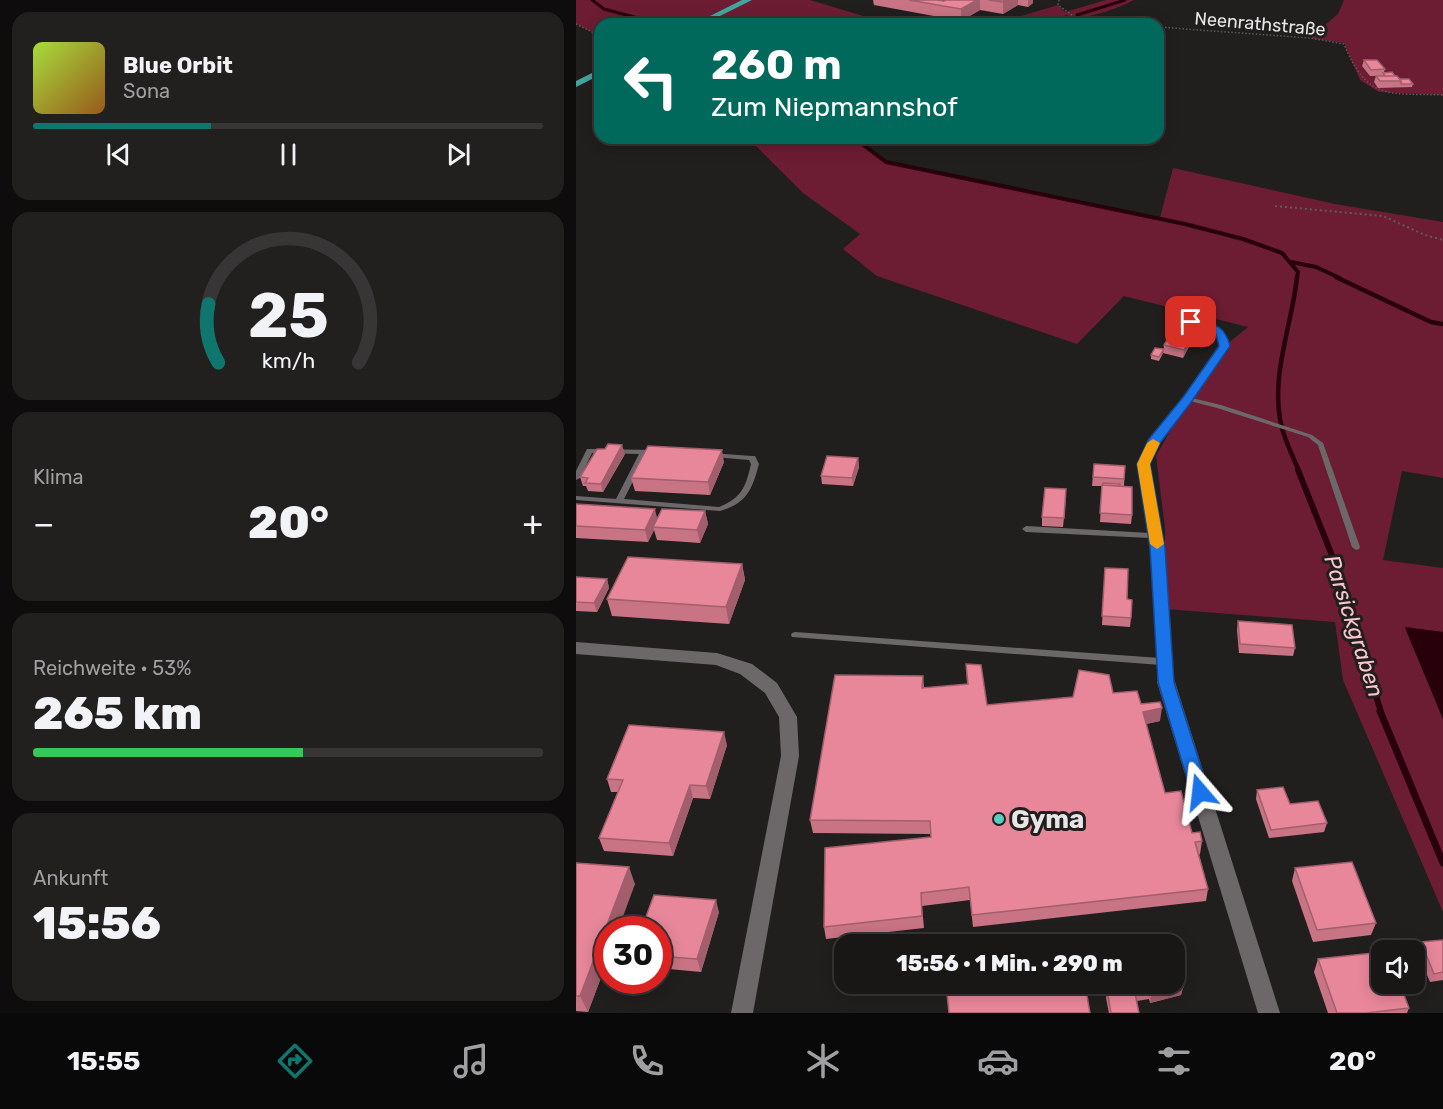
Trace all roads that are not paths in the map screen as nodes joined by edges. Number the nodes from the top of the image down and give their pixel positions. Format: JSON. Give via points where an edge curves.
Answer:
{"nodes":[{"id":1,"x":748,"y":0,"type":"edge"},
{"id":2,"x":710,"y":18,"type":"edge"},
{"id":3,"x":594,"y":75,"type":"edge"},
{"id":4,"x":576,"y":84,"type":"edge"},
{"id":5,"x":1191,"y":322,"type":"edge"},
{"id":6,"x":1188,"y":399,"type":"junction"},
{"id":7,"x":644,"y":452,"type":"junction"},
{"id":8,"x":666,"y":452,"type":"edge"},
{"id":9,"x":708,"y":455,"type":"edge"},
{"id":10,"x":576,"y":478,"type":"edge"},
{"id":11,"x":576,"y":498,"type":"edge"},
{"id":12,"x":619,"y":501,"type":"junction"},
{"id":13,"x":1026,"y":528,"type":"dead end"},
{"id":14,"x":1154,"y":536,"type":"junction"},
{"id":15,"x":1356,"y":547,"type":"dead end"},
{"id":16,"x":795,"y":635,"type":"dead end"},
{"id":17,"x":576,"y":648,"type":"edge"},
{"id":18,"x":1166,"y":672,"type":"junction"},
{"id":19,"x":742,"y":1013,"type":"edge"},
{"id":20,"x":1269,"y":1013,"type":"edge"}],
"edges":[{"from":1,"to":2,"type":"main road"},
{"from":3,"to":4,"type":"main road"},
{"from":5,"to":6,"type":"lane","via":[[1214,328],[1221,333],[1225,346]]},
{"from":6,"to":14,"type":"lane","via":[[1154,442],[1144,464]]},
{"from":6,"to":15,"type":"lane","via":[[1310,435],[1321,444]]},
{"from":7,"to":8,"type":"lane"},
{"from":7,"to":10,"type":"lane","via":[[591,452]]},
{"from":7,"to":12,"type":"lane"},
{"from":9,"to":12,"type":"lane","via":[[752,458],[755,464],[744,495],[735,504],[720,509]]},
{"from":11,"to":12,"type":"lane"},
{"from":13,"to":14,"type":"lane"},
{"from":14,"to":18,"type":"lane","via":[[1160,568]]},
{"from":16,"to":18,"type":"lane"},
{"from":17,"to":19,"type":"street","via":[[717,659],[746,669],[771,688],[788,717],[790,756]]},
{"from":18,"to":20,"type":"street"}]}
